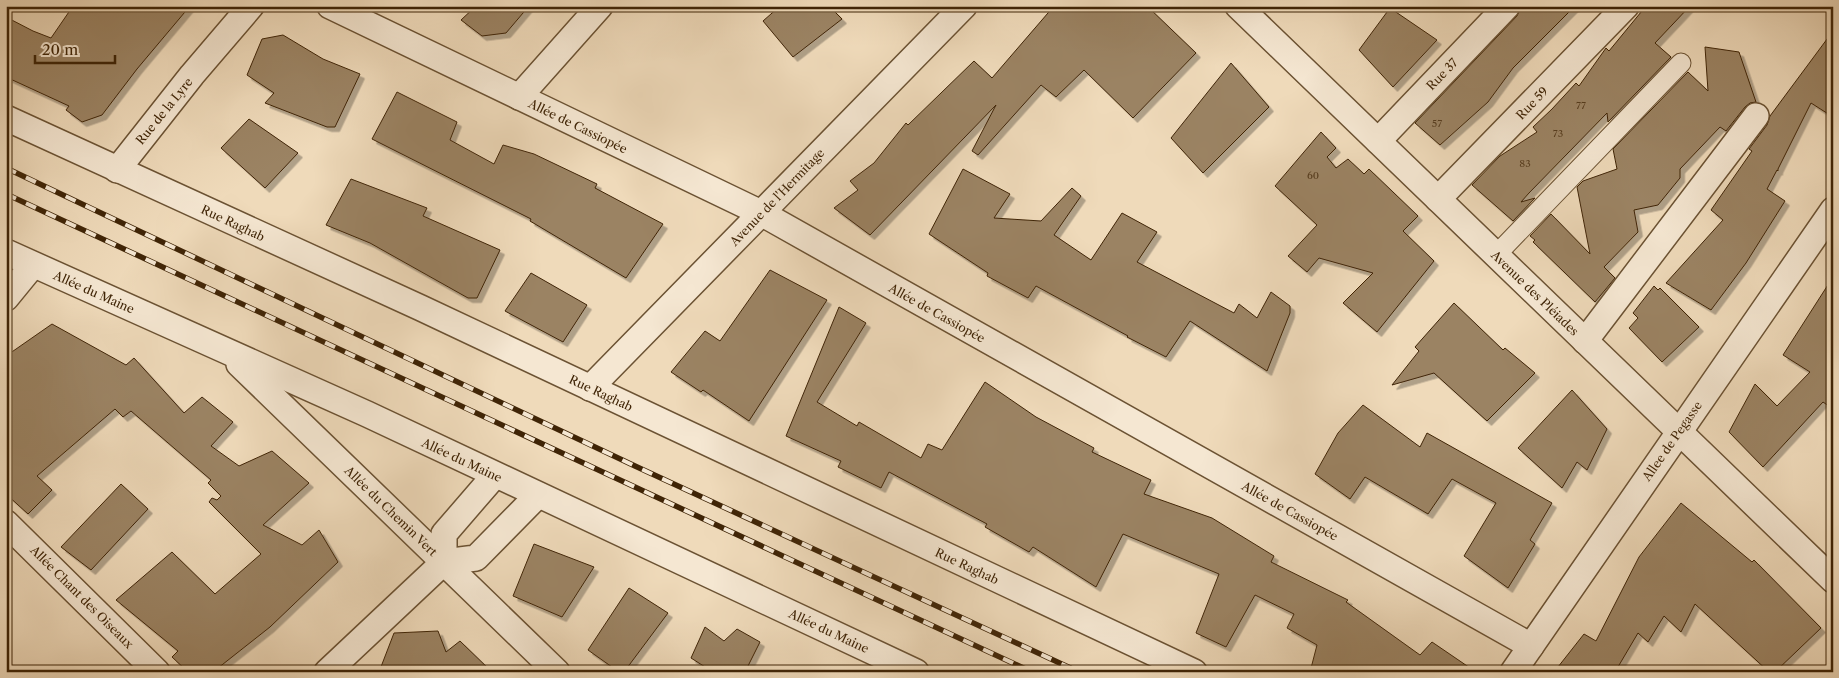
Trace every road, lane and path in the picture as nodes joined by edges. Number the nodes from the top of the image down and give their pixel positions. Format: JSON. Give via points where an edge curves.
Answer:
{"nodes":[{"id":1,"x":251,"y":6,"type":"edge"},
{"id":2,"x":330,"y":6,"type":"edge"},
{"id":3,"x":600,"y":6,"type":"edge"},
{"id":4,"x":964,"y":6,"type":"edge"},
{"id":5,"x":1238,"y":6,"type":"edge"},
{"id":6,"x":1507,"y":6,"type":"edge"},
{"id":7,"x":1626,"y":6,"type":"edge"},
{"id":8,"x":1681,"y":63,"type":"dead end"},
{"id":9,"x":519,"y":97,"type":"junction"},
{"id":10,"x":1756,"y":116,"type":"dead end"},
{"id":11,"x":6,"y":118,"type":"edge"},
{"id":12,"x":1378,"y":141,"type":"junction"},
{"id":13,"x":116,"y":170,"type":"junction"},
{"id":14,"x":1438,"y":199,"type":"junction"},
{"id":15,"x":1833,"y":210,"type":"edge"},
{"id":16,"x":761,"y":213,"type":"junction"},
{"id":17,"x":6,"y":252,"type":"edge"},
{"id":18,"x":1496,"y":255,"type":"junction"},
{"id":19,"x":33,"y":265,"type":"junction"},
{"id":20,"x":6,"y":298,"type":"edge"},
{"id":21,"x":1585,"y":341,"type":"junction"},
{"id":22,"x":226,"y":351,"type":"junction"},
{"id":23,"x":590,"y":388,"type":"junction"},
{"id":24,"x":1679,"y":431,"type":"junction"},
{"id":25,"x":495,"y":475,"type":"junction"},
{"id":26,"x":538,"y":495,"type":"junction"},
{"id":27,"x":6,"y":522,"type":"edge"},
{"id":28,"x":444,"y":562,"type":"junction"},
{"id":29,"x":1833,"y":580,"type":"edge"},
{"id":30,"x":1531,"y":646,"type":"junction"},
{"id":31,"x":157,"y":672,"type":"edge"},
{"id":32,"x":327,"y":672,"type":"edge"},
{"id":33,"x":557,"y":672,"type":"edge"},
{"id":34,"x":916,"y":672,"type":"edge"},
{"id":35,"x":1194,"y":672,"type":"edge"},
{"id":36,"x":1513,"y":672,"type":"edge"}],
"edges":[{"from":1,"to":13,"type":"street","name":"Rue de la Lyre"},
{"from":2,"to":9,"type":"street","name":"Allée de Cassiopée"},
{"from":3,"to":9,"type":"street"},
{"from":4,"to":16,"type":"street","name":"Avenue de l'Hermitage"},
{"from":5,"to":12,"type":"street","name":"Avenue des Pléiades"},
{"from":6,"to":12,"type":"street","name":"Rue 37"},
{"from":7,"to":14,"type":"street","name":"Rue 59"},
{"from":8,"to":18,"type":"street"},
{"from":9,"to":16,"type":"street","name":"Allée de Cassiopée"},
{"from":10,"to":21,"type":"street"},
{"from":11,"to":13,"type":"street","name":"Rue Raghab"},
{"from":12,"to":14,"type":"street","name":"Avenue des Pléiades"},
{"from":13,"to":23,"type":"street","name":"Rue Raghab"},
{"from":14,"to":18,"type":"street","name":"Avenue des Pléiades"},
{"from":15,"to":24,"type":"street","name":"Allee de Pegasse"},
{"from":16,"to":23,"type":"street","name":"Avenue de l'Hermitage"},
{"from":16,"to":30,"type":"street","name":"Allée de Cassiopée"},
{"from":17,"to":19,"type":"street","name":"Allée du Maine"},
{"from":18,"to":21,"type":"street","name":"Avenue des Pléiades"},
{"from":19,"to":20,"type":"street"},
{"from":19,"to":22,"type":"street","name":"Allée du Maine"},
{"from":21,"to":24,"type":"street","name":"Avenue des Pléiades"},
{"from":22,"to":25,"type":"street","name":"Allée du Maine"},
{"from":22,"to":28,"type":"street","name":"Allée du Chemin Vert"},
{"from":23,"to":35,"type":"street","name":"Rue Raghab"},
{"from":24,"to":29,"type":"street","name":"Avenue des Pléiades"},
{"from":24,"to":30,"type":"street","name":"Allee de Pegasse"},
{"from":25,"to":26,"type":"street","name":"Allée du Maine"},
{"from":25,"to":28,"type":"street","via":[[444,534]]},
{"from":26,"to":28,"type":"street","via":[[476,558]]},
{"from":26,"to":34,"type":"street","name":"Allée du Maine"},
{"from":27,"to":31,"type":"street","name":"Allée Chant des Oiseaux"},
{"from":28,"to":32,"type":"street"},
{"from":28,"to":33,"type":"street","name":"Allée du Chemin Vert"},
{"from":30,"to":36,"type":"street","name":"Allee de Pegasse"}]}
